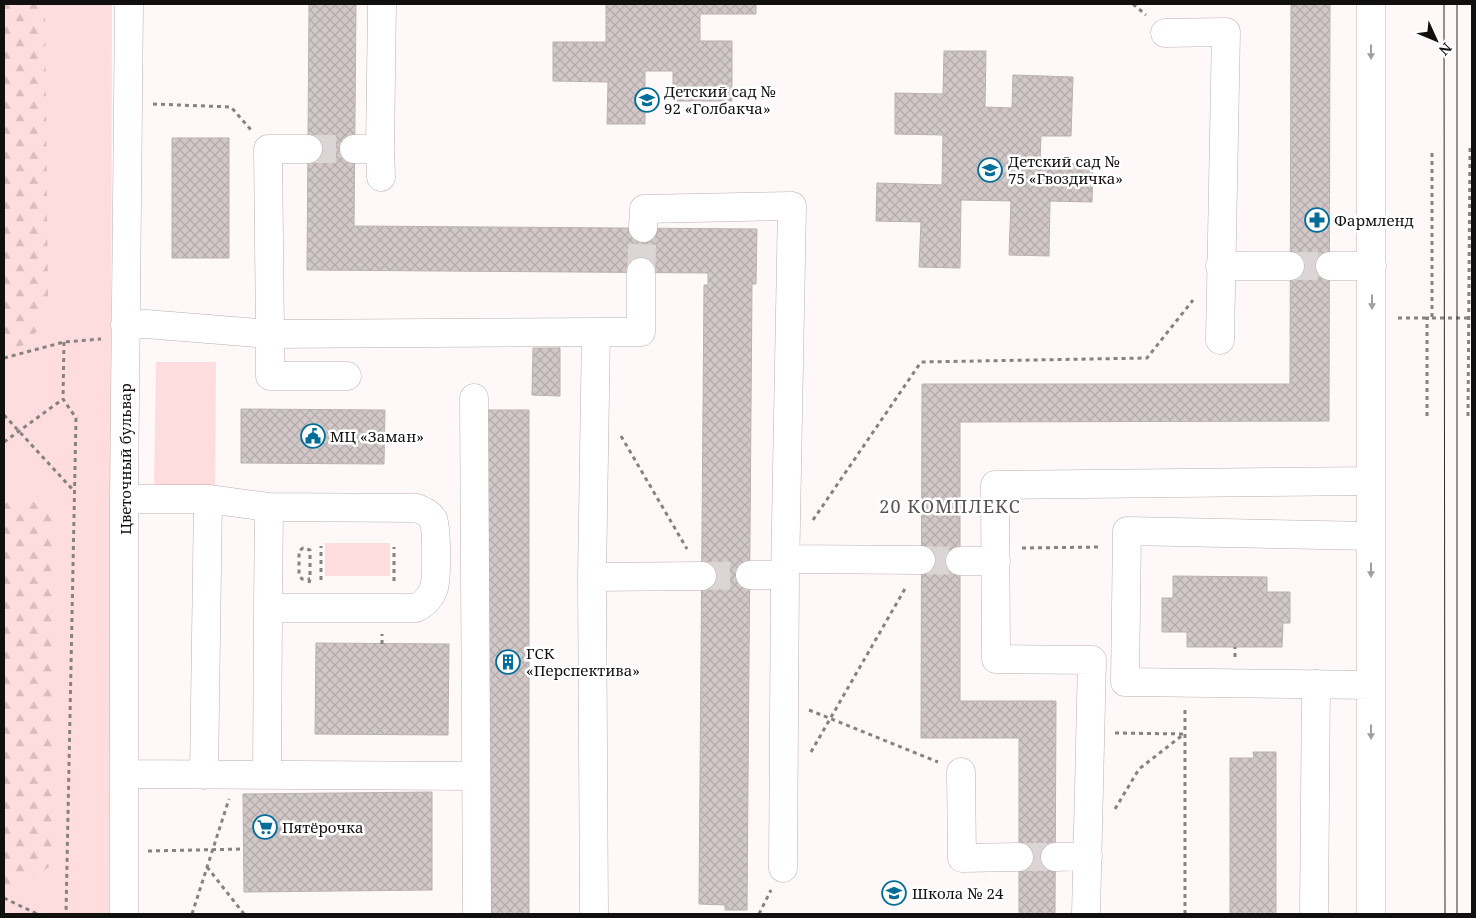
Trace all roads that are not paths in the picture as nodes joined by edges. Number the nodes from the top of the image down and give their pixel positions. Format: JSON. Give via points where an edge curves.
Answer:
{"nodes":[{"id":1,"x":129,"y":4,"type":"edge"},
{"id":2,"x":382,"y":4,"type":"edge"},
{"id":3,"x":1371,"y":4,"type":"edge"},
{"id":4,"x":1164,"y":33,"type":"dead end"},
{"id":5,"x":308,"y":149,"type":"tunnel mouth"},
{"id":6,"x":381,"y":177,"type":"dead end"},
{"id":7,"x":642,"y":228,"type":"tunnel mouth"},
{"id":8,"x":1220,"y":266,"type":"junction"},
{"id":9,"x":1290,"y":266,"type":"tunnel mouth"},
{"id":10,"x":1330,"y":266,"type":"tunnel mouth"},
{"id":11,"x":1372,"y":266,"type":"junction"},
{"id":12,"x":642,"y":272,"type":"tunnel mouth"},
{"id":13,"x":125,"y":325,"type":"junction"},
{"id":14,"x":596,"y":332,"type":"junction"},
{"id":15,"x":270,"y":334,"type":"junction"},
{"id":16,"x":1220,"y":340,"type":"dead end"},
{"id":17,"x":347,"y":376,"type":"dead end"},
{"id":18,"x":474,"y":398,"type":"dead end"},
{"id":19,"x":1371,"y":481,"type":"junction"},
{"id":20,"x":124,"y":499,"type":"junction"},
{"id":21,"x":208,"y":499,"type":"junction"},
{"id":22,"x":269,"y":507,"type":"junction"},
{"id":23,"x":1371,"y":536,"type":"junction"},
{"id":24,"x":996,"y":554,"type":"junction"},
{"id":25,"x":921,"y":560,"type":"tunnel mouth"},
{"id":26,"x":960,"y":560,"type":"tunnel mouth"},
{"id":27,"x":786,"y":567,"type":"junction"},
{"id":28,"x":750,"y":575,"type":"tunnel mouth"},
{"id":29,"x":702,"y":576,"type":"tunnel mouth"},
{"id":30,"x":592,"y":577,"type":"junction"},
{"id":31,"x":268,"y":608,"type":"junction"},
{"id":32,"x":1316,"y":684,"type":"junction"},
{"id":33,"x":1371,"y":685,"type":"junction"},
{"id":34,"x":961,"y":772,"type":"road end"},
{"id":35,"x":125,"y":774,"type":"junction"},
{"id":36,"x":204,"y":774,"type":"junction"},
{"id":37,"x":266,"y":775,"type":"junction"},
{"id":38,"x":476,"y":776,"type":"junction"},
{"id":39,"x":1088,"y":856,"type":"junction"},
{"id":40,"x":1020,"y":857,"type":"tunnel mouth"},
{"id":41,"x":1055,"y":857,"type":"tunnel mouth"},
{"id":42,"x":783,"y":868,"type":"dead end"},
{"id":43,"x":124,"y":914,"type":"edge"},
{"id":44,"x":477,"y":914,"type":"edge"},
{"id":45,"x":594,"y":914,"type":"edge"},
{"id":46,"x":1086,"y":914,"type":"edge"},
{"id":47,"x":1314,"y":914,"type":"edge"},
{"id":48,"x":1371,"y":914,"type":"edge"}],
"edges":[{"from":1,"to":13,"type":"street","name":"Цветочный бульвар"},
{"from":2,"to":6,"type":"street","via":[[367,149]]},
{"from":3,"to":11,"type":"street","one_way":true},
{"from":4,"to":8,"type":"street","via":[[1226,32]]},
{"from":5,"to":15,"type":"street","via":[[268,149]]},
{"from":7,"to":27,"type":"street","via":[[644,209],[792,201]]},
{"from":8,"to":9,"type":"street"},
{"from":8,"to":16,"type":"street"},
{"from":10,"to":11,"type":"street"},
{"from":11,"to":19,"type":"street","one_way":true},
{"from":12,"to":14,"type":"street","via":[[641,332]]},
{"from":13,"to":15,"type":"street"},
{"from":13,"to":20,"type":"street","name":"Цветочный бульвар"},
{"from":14,"to":15,"type":"street"},
{"from":14,"to":30,"type":"street"},
{"from":15,"to":17,"type":"street","via":[[270,376]]},
{"from":18,"to":38,"type":"street"},
{"from":19,"to":23,"type":"street"},
{"from":19,"to":24,"type":"street","via":[[996,486]]},
{"from":20,"to":21,"type":"street"},
{"from":20,"to":35,"type":"street","name":"Цветочный бульвар"},
{"from":21,"to":22,"type":"street"},
{"from":21,"to":36,"type":"street"},
{"from":22,"to":31,"type":"street"},
{"from":22,"to":31,"type":"street","via":[[417,508],[426,512],[434,521],[435,528],[434,589],[416,608]]},
{"from":23,"to":32,"type":"street","via":[[1127,531],[1125,682]]},
{"from":23,"to":33,"type":"street","one_way":true},
{"from":24,"to":26,"type":"street"},
{"from":24,"to":39,"type":"street","via":[[996,659],[1092,660]]},
{"from":25,"to":27,"type":"street"},
{"from":27,"to":28,"type":"street"},
{"from":27,"to":42,"type":"street"},
{"from":29,"to":30,"type":"street"},
{"from":30,"to":45,"type":"street"},
{"from":31,"to":37,"type":"street"},
{"from":32,"to":33,"type":"street"},
{"from":32,"to":47,"type":"street"},
{"from":33,"to":48,"type":"street","one_way":true},
{"from":34,"to":40,"type":"street","via":[[962,858]]},
{"from":35,"to":36,"type":"street","via":[[171,779]]},
{"from":35,"to":43,"type":"street","name":"Цветочный бульвар"},
{"from":36,"to":37,"type":"street"},
{"from":37,"to":38,"type":"street"},
{"from":38,"to":44,"type":"street"},
{"from":39,"to":41,"type":"street"},
{"from":39,"to":46,"type":"street"}]}
